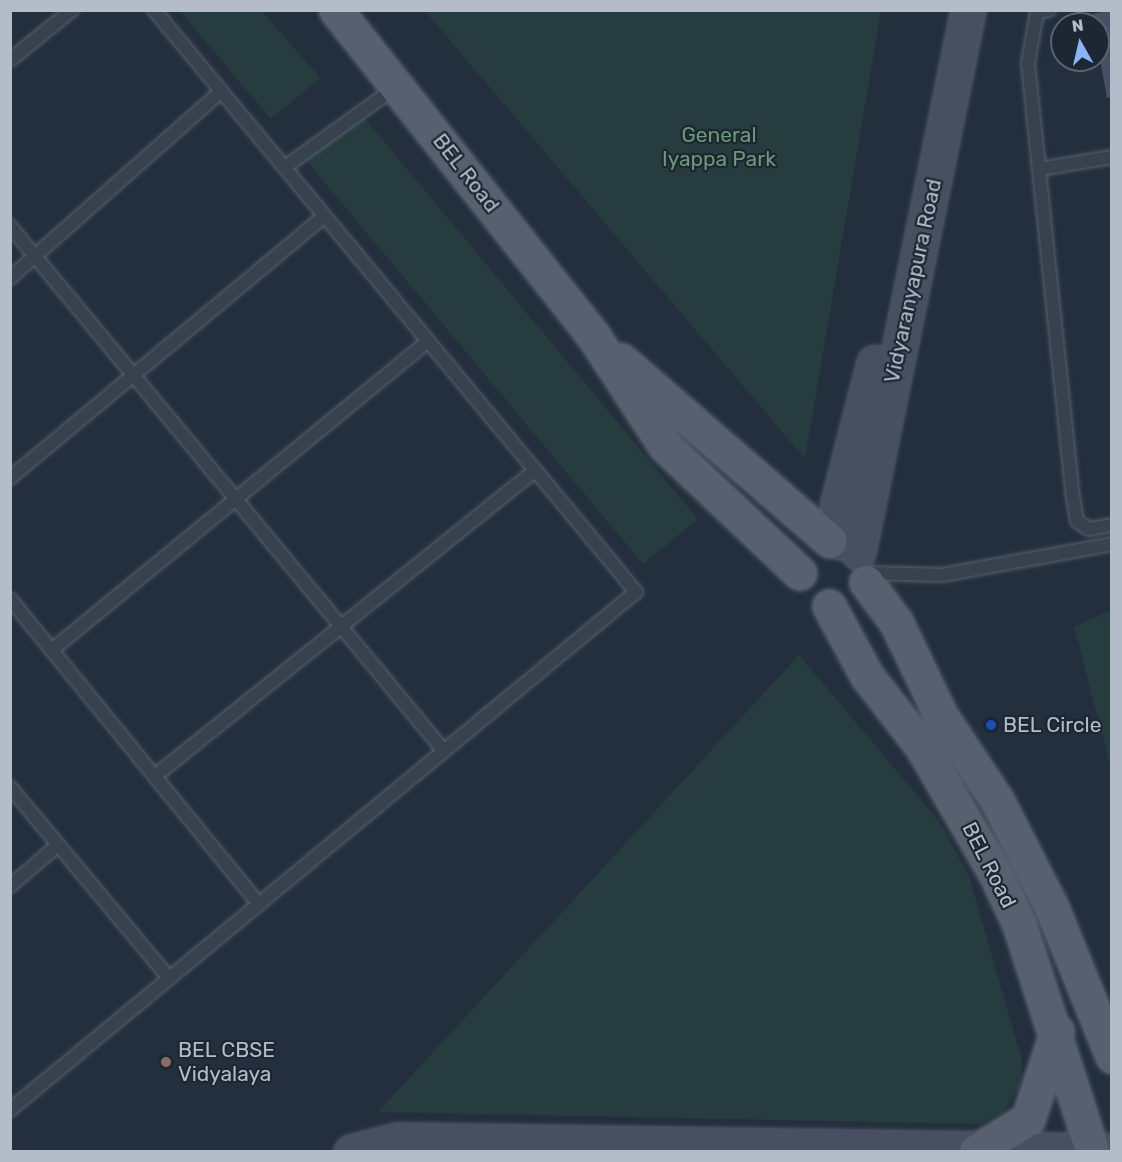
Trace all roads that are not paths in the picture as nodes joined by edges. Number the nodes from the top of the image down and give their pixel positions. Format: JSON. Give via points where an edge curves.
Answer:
{"nodes":[{"id":1,"x":72,"y":10,"type":"edge"},
{"id":2,"x":154,"y":10,"type":"edge"},
{"id":3,"x":336,"y":10,"type":"edge"},
{"id":4,"x":949,"y":10,"type":"edge"},
{"id":5,"x":968,"y":10,"type":"edge"},
{"id":6,"x":1041,"y":11,"type":"edge"},
{"id":7,"x":10,"y":60,"type":"edge"},
{"id":8,"x":398,"y":86,"type":"junction"},
{"id":9,"x":221,"y":91,"type":"junction"},
{"id":10,"x":1112,"y":157,"type":"edge"},
{"id":11,"x":285,"y":167,"type":"junction"},
{"id":12,"x":1039,"y":170,"type":"junction"},
{"id":13,"x":324,"y":216,"type":"junction"},
{"id":14,"x":10,"y":226,"type":"edge"},
{"id":15,"x":36,"y":258,"type":"junction"},
{"id":16,"x":10,"y":278,"type":"edge"},
{"id":17,"x":594,"y":337,"type":"junction"},
{"id":18,"x":428,"y":341,"type":"junction"},
{"id":19,"x":138,"y":376,"type":"junction"},
{"id":20,"x":535,"y":470,"type":"junction"},
{"id":21,"x":10,"y":478,"type":"edge"},
{"id":22,"x":242,"y":499,"type":"junction"},
{"id":23,"x":1112,"y":525,"type":"edge"},
{"id":24,"x":1112,"y":544,"type":"edge"},
{"id":25,"x":853,"y":558,"type":"junction"},
{"id":26,"x":800,"y":573,"type":"junction"},
{"id":27,"x":10,"y":599,"type":"edge"},
{"id":28,"x":829,"y":606,"type":"junction"},
{"id":29,"x":341,"y":623,"type":"junction"},
{"id":30,"x":52,"y":650,"type":"junction"},
{"id":31,"x":444,"y":751,"type":"junction"},
{"id":32,"x":155,"y":776,"type":"junction"},
{"id":33,"x":10,"y":787,"type":"edge"},
{"id":34,"x":58,"y":845,"type":"junction"},
{"id":35,"x":10,"y":886,"type":"edge"},
{"id":36,"x":259,"y":904,"type":"junction"},
{"id":37,"x":169,"y":978,"type":"junction"},
{"id":38,"x":1105,"y":1019,"type":"edge"},
{"id":39,"x":1057,"y":1031,"type":"junction"},
{"id":40,"x":1112,"y":1056,"type":"edge"},
{"id":41,"x":10,"y":1110,"type":"edge"},
{"id":42,"x":976,"y":1151,"type":"edge"},
{"id":43,"x":1099,"y":1151,"type":"edge"},
{"id":44,"x":351,"y":1152,"type":"edge"}],
"edges":[{"from":1,"to":7,"type":"lane"},
{"from":2,"to":9,"type":"lane"},
{"from":3,"to":8,"type":"main road","name":"BEL Road"},
{"from":4,"to":25,"type":"main road","name":"Vidyaranyapura Road","via":[[838,503]]},
{"from":5,"to":25,"type":"main road","name":"Vidyaranyapura Road"},
{"from":6,"to":12,"type":"lane","via":[[1028,63]]},
{"from":8,"to":11,"type":"lane"},
{"from":8,"to":17,"type":"main road","name":"BEL Road"},
{"from":9,"to":11,"type":"lane"},
{"from":9,"to":15,"type":"lane"},
{"from":10,"to":12,"type":"lane"},
{"from":11,"to":13,"type":"lane"},
{"from":12,"to":23,"type":"lane","via":[[1077,521],[1089,529]]},
{"from":13,"to":18,"type":"lane"},
{"from":13,"to":19,"type":"lane"},
{"from":14,"to":15,"type":"lane"},
{"from":15,"to":16,"type":"lane"},
{"from":15,"to":19,"type":"lane"},
{"from":17,"to":25,"type":"main road","name":"BEL Road"},
{"from":17,"to":26,"type":"main road","name":"BEL Road","via":[[665,446]]},
{"from":18,"to":20,"type":"lane"},
{"from":18,"to":22,"type":"lane"},
{"from":19,"to":21,"type":"lane"},
{"from":19,"to":22,"type":"lane"},
{"from":20,"to":29,"type":"lane"},
{"from":20,"to":31,"type":"lane","via":[[636,592]]},
{"from":22,"to":29,"type":"lane"},
{"from":22,"to":30,"type":"lane"},
{"from":24,"to":25,"type":"lane","via":[[942,575]]},
{"from":25,"to":26,"type":"main road","via":[[815,547]]},
{"from":25,"to":28,"type":"main road","via":[[853,600]]},
{"from":25,"to":38,"type":"main road","name":"BEL Road","via":[[896,622],[940,714],[998,802]]},
{"from":26,"to":28,"type":"main road","via":[[808,595]]},
{"from":27,"to":30,"type":"lane"},
{"from":28,"to":39,"type":"main road","name":"BEL Road","via":[[867,676],[922,747],[994,871],[1019,924]]},
{"from":29,"to":31,"type":"lane"},
{"from":29,"to":32,"type":"lane"},
{"from":30,"to":32,"type":"lane"},
{"from":31,"to":36,"type":"lane"},
{"from":32,"to":36,"type":"lane"},
{"from":33,"to":34,"type":"lane"},
{"from":34,"to":35,"type":"lane"},
{"from":34,"to":37,"type":"lane"},
{"from":36,"to":37,"type":"lane"},
{"from":37,"to":41,"type":"lane"},
{"from":38,"to":40,"type":"main road","name":"BEL Road"},
{"from":39,"to":42,"type":"main road","via":[[1028,1119]]},
{"from":39,"to":43,"type":"main road","name":"BEL Road"},
{"from":42,"to":43,"type":"main road"},
{"from":42,"to":44,"type":"main road","via":[[397,1140]]}]}
